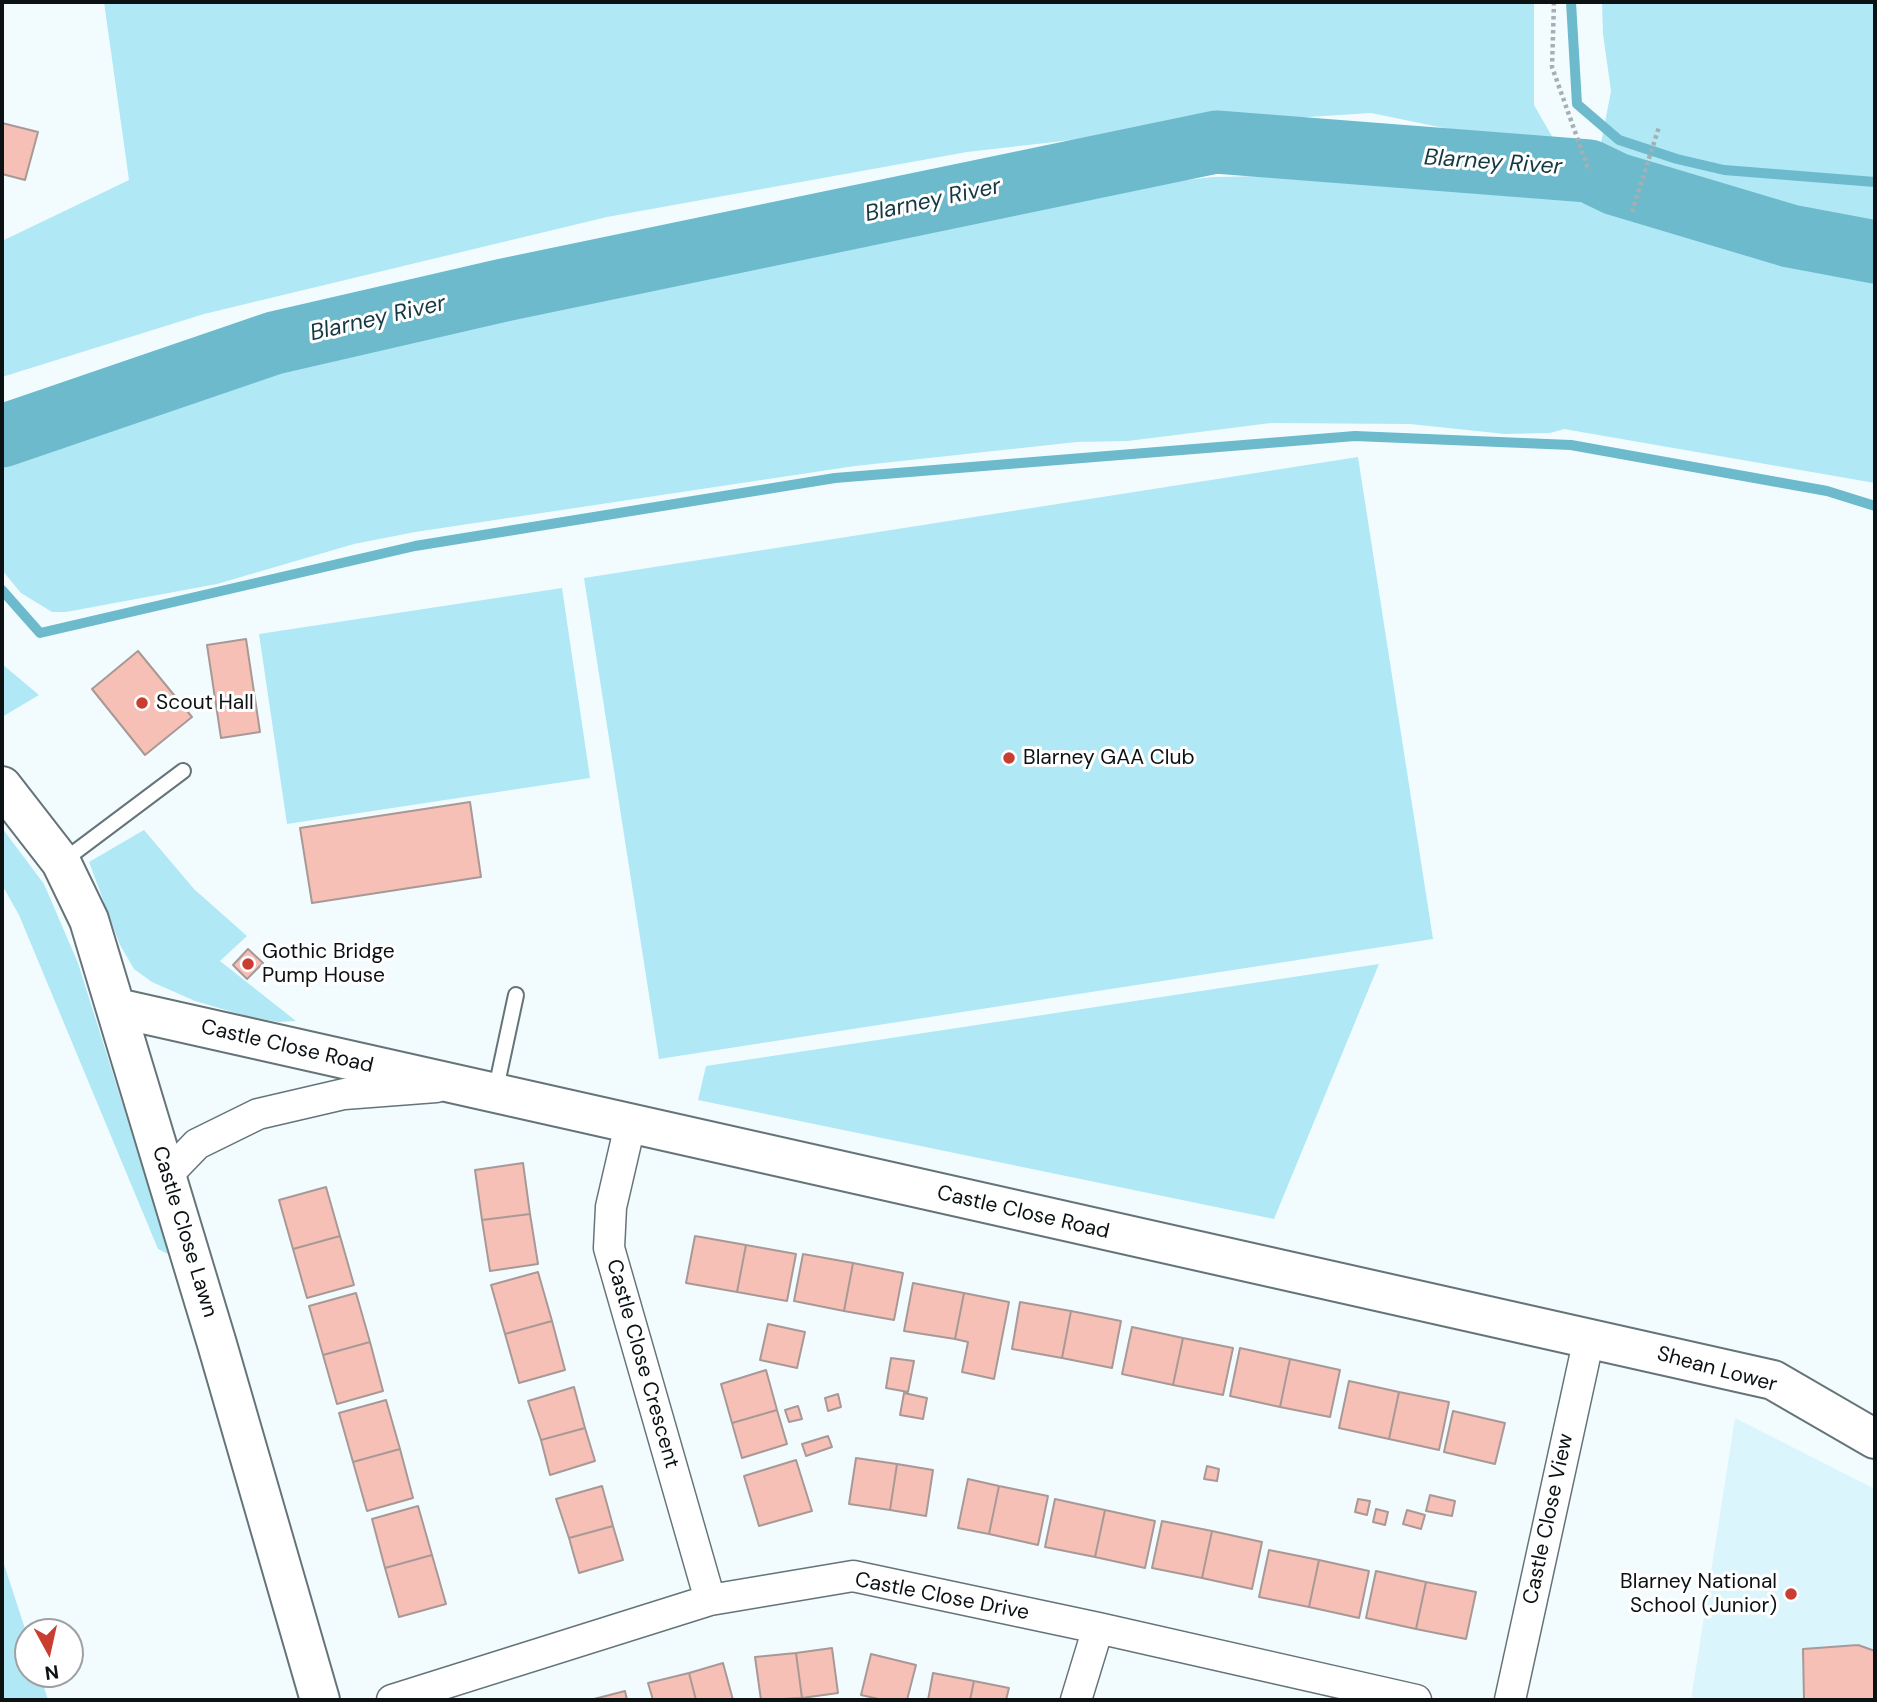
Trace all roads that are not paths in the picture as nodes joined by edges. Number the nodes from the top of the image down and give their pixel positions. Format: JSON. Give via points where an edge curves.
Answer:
{"nodes":[{"id":1,"x":183,"y":771,"type":"dead end"},
{"id":2,"x":2,"y":786,"type":"edge"},
{"id":3,"x":61,"y":862,"type":"junction"},
{"id":4,"x":516,"y":995,"type":"dead end"},
{"id":5,"x":117,"y":1008,"type":"junction"},
{"id":6,"x":458,"y":1086,"type":"junction"},
{"id":7,"x":495,"y":1094,"type":"junction"},
{"id":8,"x":630,"y":1125,"type":"junction"},
{"id":9,"x":167,"y":1175,"type":"junction"},
{"id":10,"x":1590,"y":1338,"type":"junction"},
{"id":11,"x":1875,"y":1439,"type":"edge"},
{"id":12,"x":710,"y":1600,"type":"junction"},
{"id":13,"x":1098,"y":1628,"type":"junction"},
{"id":14,"x":320,"y":1700,"type":"edge"},
{"id":15,"x":392,"y":1700,"type":"edge"},
{"id":16,"x":1076,"y":1700,"type":"edge"},
{"id":17,"x":1416,"y":1700,"type":"edge"},
{"id":18,"x":1510,"y":1700,"type":"edge"}],
"edges":[{"from":1,"to":3,"type":"lane"},
{"from":2,"to":3,"type":"street","name":"Castle Close Lawn"},
{"from":3,"to":5,"type":"street","name":"Castle Close Lawn","via":[[89,920]]},
{"from":4,"to":7,"type":"lane"},
{"from":5,"to":6,"type":"street","name":"Castle Close Road"},
{"from":5,"to":9,"type":"street","name":"Castle Close Lawn"},
{"from":6,"to":7,"type":"street","name":"Castle Close Road"},
{"from":6,"to":9,"type":"street","name":"Castle Close Road","via":[[344,1094],[258,1114],[197,1144]]},
{"from":7,"to":8,"type":"street","name":"Castle Close Road"},
{"from":8,"to":10,"type":"street","name":"Castle Close Road"},
{"from":8,"to":12,"type":"street","name":"Castle Close Crescent","via":[[611,1207],[609,1248]]},
{"from":9,"to":14,"type":"street","name":"Castle Close Lawn"},
{"from":10,"to":11,"type":"street","name":"Shean Lower","via":[[1773,1380]]},
{"from":10,"to":18,"type":"street","name":"Castle Close View"},
{"from":12,"to":13,"type":"street","name":"Castle Close Drive","via":[[853,1576]]},
{"from":12,"to":15,"type":"street","name":"Castle Close Drive"},
{"from":13,"to":16,"type":"street"},
{"from":13,"to":17,"type":"street","name":"Castle Close Drive"}]}
